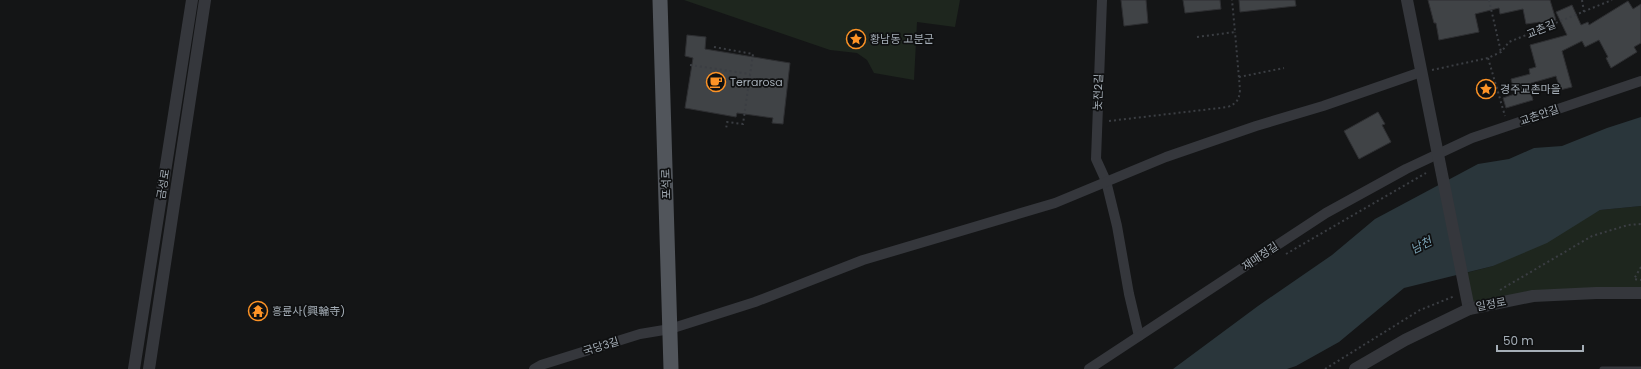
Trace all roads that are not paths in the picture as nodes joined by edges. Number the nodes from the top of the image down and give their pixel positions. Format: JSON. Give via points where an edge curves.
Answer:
{"nodes":[{"id":1,"x":192,"y":0,"type":"edge"},
{"id":2,"x":205,"y":0,"type":"edge"},
{"id":3,"x":660,"y":0,"type":"edge"},
{"id":4,"x":1102,"y":0,"type":"edge"},
{"id":5,"x":1408,"y":0,"type":"edge"},
{"id":6,"x":1421,"y":72,"type":"junction"},
{"id":7,"x":1641,"y":81,"type":"edge"},
{"id":8,"x":1439,"y":159,"type":"junction"},
{"id":9,"x":1106,"y":182,"type":"junction"},
{"id":10,"x":1641,"y":293,"type":"edge"},
{"id":11,"x":1469,"y":308,"type":"junction"},
{"id":12,"x":670,"y":330,"type":"junction"},
{"id":13,"x":1139,"y":336,"type":"junction"},
{"id":14,"x":134,"y":369,"type":"edge"},
{"id":15,"x":149,"y":369,"type":"edge"},
{"id":16,"x":534,"y":369,"type":"edge"},
{"id":17,"x":671,"y":369,"type":"edge"},
{"id":18,"x":1089,"y":369,"type":"edge"},
{"id":19,"x":1355,"y":369,"type":"edge"},
{"id":20,"x":1602,"y":369,"type":"edge"},
{"id":21,"x":1641,"y":369,"type":"edge"}],
"edges":[{"from":1,"to":14,"type":"street","name":"금성로"},
{"from":2,"to":15,"type":"street","name":"금성로"},
{"from":3,"to":12,"type":"main road","name":"포석로"},
{"from":4,"to":9,"type":"street","name":"놋전2길","via":[[1096,159]]},
{"from":5,"to":6,"type":"street"},
{"from":6,"to":8,"type":"street"},
{"from":6,"to":9,"type":"street","name":"국당3길","via":[[1166,157]]},
{"from":7,"to":8,"type":"street","name":"교촌안길","via":[[1472,138]]},
{"from":8,"to":11,"type":"street"},
{"from":8,"to":13,"type":"street","name":"재매정길","via":[[1406,169],[1326,212]]},
{"from":9,"to":12,"type":"street","name":"국당3길","via":[[1055,203],[863,260],[755,302]]},
{"from":9,"to":13,"type":"street","name":"놋전2길"},
{"from":10,"to":11,"type":"street","name":"일정로","via":[[1596,292],[1533,296]]},
{"from":11,"to":19,"type":"street","name":"일정로"},
{"from":12,"to":16,"type":"street","name":"국당3길","via":[[640,334]]},
{"from":12,"to":17,"type":"main road","name":"포석로"},
{"from":13,"to":18,"type":"street","name":"재매정길"},
{"from":20,"to":21,"type":"lane"}]}
